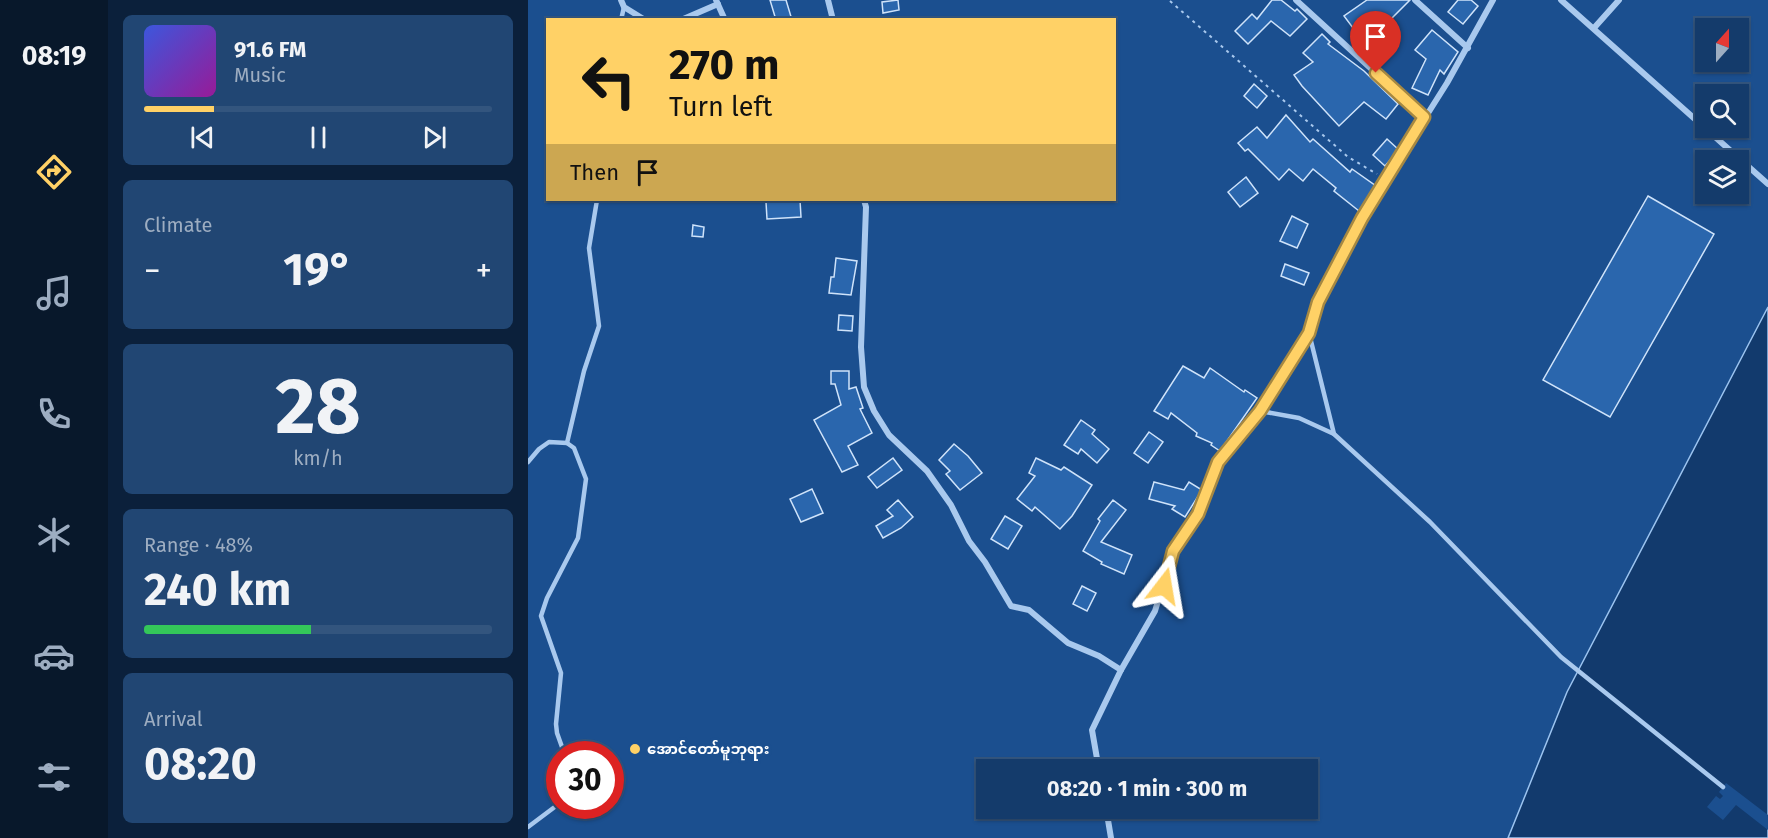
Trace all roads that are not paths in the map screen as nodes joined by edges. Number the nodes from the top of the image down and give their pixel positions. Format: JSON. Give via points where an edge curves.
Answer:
{"nodes":[{"id":1,"x":828,"y":0,"type":"edge"},
{"id":2,"x":1296,"y":0,"type":"edge"},
{"id":3,"x":1416,"y":0,"type":"edge"},
{"id":4,"x":1493,"y":0,"type":"edge"},
{"id":5,"x":1561,"y":0,"type":"edge"},
{"id":6,"x":1619,"y":0,"type":"edge"},
{"id":7,"x":717,"y":2,"type":"edge"},
{"id":8,"x":623,"y":3,"type":"edge"},
{"id":9,"x":621,"y":18,"type":"edge"},
{"id":10,"x":642,"y":18,"type":"edge"},
{"id":11,"x":685,"y":18,"type":"edge"},
{"id":12,"x":724,"y":18,"type":"edge"},
{"id":13,"x":832,"y":18,"type":"edge"},
{"id":14,"x":1594,"y":28,"type":"junction"},
{"id":15,"x":1468,"y":48,"type":"junction"},
{"id":16,"x":1424,"y":117,"type":"junction"},
{"id":17,"x":1768,"y":184,"type":"edge"},
{"id":18,"x":597,"y":201,"type":"edge"},
{"id":19,"x":864,"y":201,"type":"edge"},
{"id":20,"x":1309,"y":333,"type":"junction"},
{"id":21,"x":1260,"y":411,"type":"junction"},
{"id":22,"x":1334,"y":434,"type":"junction"},
{"id":23,"x":567,"y":443,"type":"junction"},
{"id":24,"x":528,"y":462,"type":"edge"},
{"id":25,"x":1121,"y":670,"type":"junction"},
{"id":26,"x":559,"y":741,"type":"edge"},
{"id":27,"x":1097,"y":759,"type":"edge"},
{"id":28,"x":1723,"y":787,"type":"dead end"},
{"id":29,"x":546,"y":814,"type":"edge"},
{"id":30,"x":1108,"y":819,"type":"edge"},
{"id":31,"x":528,"y":827,"type":"edge"},
{"id":32,"x":1111,"y":838,"type":"edge"}],
"edges":[{"from":1,"to":13,"type":"street"},
{"from":2,"to":16,"type":"street"},
{"from":3,"to":15,"type":"street"},
{"from":4,"to":15,"type":"street"},
{"from":5,"to":14,"type":"street"},
{"from":6,"to":14,"type":"street"},
{"from":7,"to":11,"type":"street"},
{"from":7,"to":12,"type":"street"},
{"from":8,"to":9,"type":"lane"},
{"from":8,"to":10,"type":"street"},
{"from":14,"to":17,"type":"street"},
{"from":15,"to":16,"type":"street"},
{"from":16,"to":20,"type":"street","via":[[1362,218],[1318,302]]},
{"from":18,"to":23,"type":"lane","via":[[589,248],[599,326]]},
{"from":19,"to":25,"type":"street","via":[[866,261],[861,346],[864,387],[874,411],[889,435],[927,471],[951,505],[1011,606],[1029,610],[1068,643]]},
{"from":20,"to":21,"type":"street"},
{"from":20,"to":22,"type":"lane"},
{"from":21,"to":22,"type":"lane","via":[[1299,418]]},
{"from":21,"to":25,"type":"street","via":[[1218,462],[1198,514],[1173,551],[1155,611]]},
{"from":22,"to":28,"type":"lane","via":[[1430,522],[1561,657]]},
{"from":23,"to":24,"type":"lane","via":[[549,442]]},
{"from":23,"to":26,"type":"lane","via":[[574,448],[586,479],[579,534],[541,616],[561,673],[556,724]]},
{"from":25,"to":27,"type":"street","via":[[1092,730]]},
{"from":29,"to":31,"type":"lane"},
{"from":30,"to":32,"type":"street"}]}
